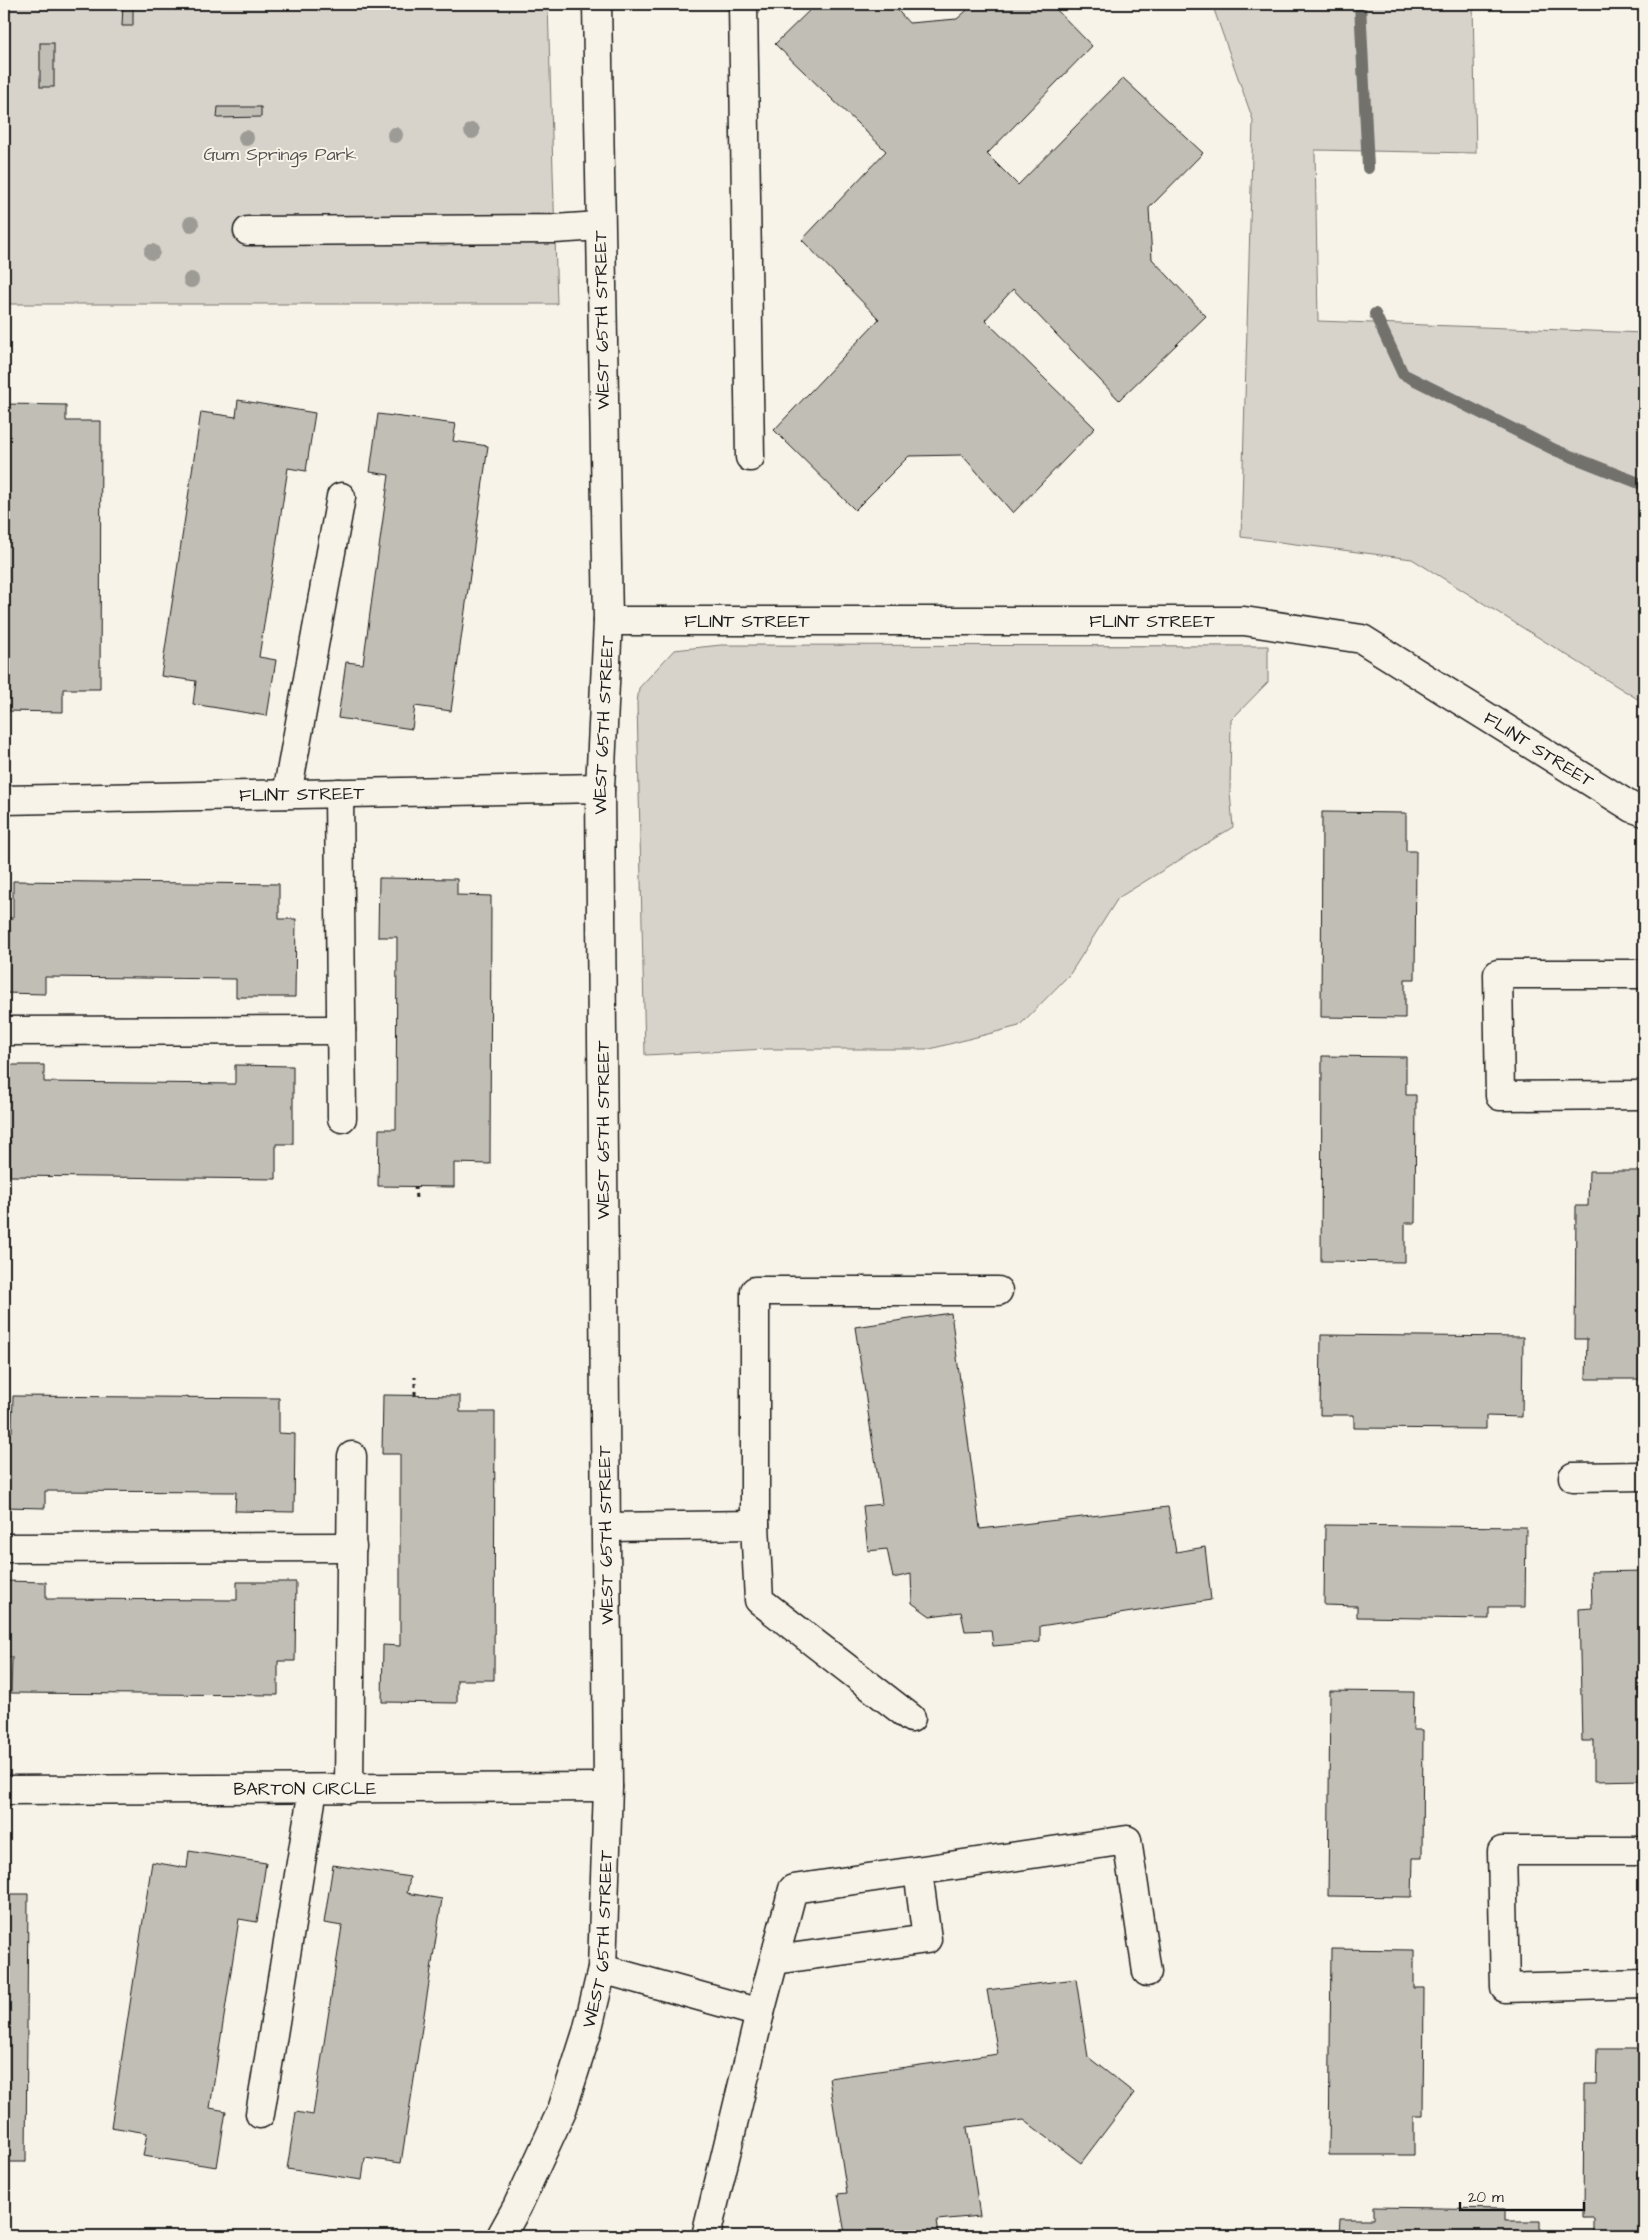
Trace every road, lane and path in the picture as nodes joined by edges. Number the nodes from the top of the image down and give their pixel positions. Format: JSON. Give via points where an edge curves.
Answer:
{"nodes":[{"id":1,"x":596,"y":4,"type":"edge"},
{"id":2,"x":743,"y":4,"type":"edge"},
{"id":3,"x":600,"y":226,"type":"junction"},
{"id":4,"x":248,"y":231,"type":"dead end"},
{"id":5,"x":750,"y":457,"type":"dead end"},
{"id":6,"x":341,"y":496,"type":"dead end"},
{"id":7,"x":608,"y":621,"type":"junction"},
{"id":8,"x":600,"y":788,"type":"junction"},
{"id":9,"x":339,"y":793,"type":"junction"},
{"id":10,"x":287,"y":794,"type":"junction"},
{"id":11,"x":4,"y":800,"type":"edge"},
{"id":12,"x":1644,"y":812,"type":"edge"},
{"id":13,"x":1644,"y":974,"type":"edge"},
{"id":14,"x":341,"y":1030,"type":"junction"},
{"id":15,"x":4,"y":1031,"type":"edge"},
{"id":16,"x":1644,"y":1095,"type":"edge"},
{"id":17,"x":342,"y":1118,"type":"dead end"},
{"id":18,"x":415,"y":1186,"type":"dead end"},
{"id":19,"x":416,"y":1199,"type":"dead end"},
{"id":20,"x":998,"y":1291,"type":"dead end"},
{"id":21,"x":415,"y":1377,"type":"dead end"},
{"id":22,"x":415,"y":1395,"type":"dead end"},
{"id":23,"x":352,"y":1456,"type":"dead end"},
{"id":24,"x":1644,"y":1476,"type":"edge"},
{"id":25,"x":1573,"y":1477,"type":"dead end"},
{"id":26,"x":754,"y":1525,"type":"junction"},
{"id":27,"x":606,"y":1526,"type":"junction"},
{"id":28,"x":352,"y":1547,"type":"junction"},
{"id":29,"x":4,"y":1548,"type":"edge"},
{"id":30,"x":911,"y":1718,"type":"dead end"},
{"id":31,"x":608,"y":1787,"type":"junction"},
{"id":32,"x":4,"y":1790,"type":"edge"},
{"id":33,"x":313,"y":1790,"type":"junction"},
{"id":34,"x":349,"y":1790,"type":"junction"},
{"id":35,"x":1644,"y":1852,"type":"edge"},
{"id":36,"x":918,"y":1871,"type":"junction"},
{"id":37,"x":775,"y":1960,"type":"junction"},
{"id":38,"x":602,"y":1969,"type":"junction"},
{"id":39,"x":1147,"y":1972,"type":"dead end"},
{"id":40,"x":1644,"y":1984,"type":"edge"},
{"id":41,"x":760,"y":2013,"type":"junction"},
{"id":42,"x":260,"y":2114,"type":"dead end"},
{"id":43,"x":501,"y":2236,"type":"edge"},
{"id":44,"x":706,"y":2236,"type":"edge"}],
"edges":[{"from":1,"to":3,"type":"street","name":"WEST 65TH STREET"},
{"from":2,"to":5,"type":"street"},
{"from":3,"to":4,"type":"street"},
{"from":3,"to":7,"type":"street","name":"WEST 65TH STREET"},
{"from":6,"to":10,"type":"street"},
{"from":7,"to":8,"type":"street","name":"WEST 65TH STREET"},
{"from":7,"to":12,"type":"street","name":"FLINT STREET","via":[[1244,621],[1362,639]]},
{"from":8,"to":9,"type":"street","name":"FLINT STREET"},
{"from":8,"to":27,"type":"street","name":"WEST 65TH STREET"},
{"from":9,"to":10,"type":"street","name":"FLINT STREET"},
{"from":9,"to":14,"type":"street"},
{"from":10,"to":11,"type":"street","name":"FLINT STREET"},
{"from":13,"to":16,"type":"street","via":[[1498,974],[1500,1096]]},
{"from":14,"to":15,"type":"street"},
{"from":14,"to":17,"type":"street"},
{"from":18,"to":19,"type":"path"},
{"from":20,"to":26,"type":"street","via":[[754,1291]]},
{"from":21,"to":22,"type":"path"},
{"from":23,"to":28,"type":"street"},
{"from":24,"to":25,"type":"street"},
{"from":26,"to":27,"type":"street"},
{"from":26,"to":30,"type":"street","via":[[759,1600]]},
{"from":27,"to":31,"type":"street","name":"WEST 65TH STREET"},
{"from":28,"to":29,"type":"street"},
{"from":28,"to":34,"type":"street"},
{"from":31,"to":34,"type":"street","name":"BARTON CIRCLE"},
{"from":31,"to":38,"type":"street","name":"WEST 65TH STREET"},
{"from":32,"to":33,"type":"street","name":"BARTON CIRCLE"},
{"from":33,"to":34,"type":"street","name":"BARTON CIRCLE"},
{"from":33,"to":42,"type":"street"},
{"from":35,"to":40,"type":"street","via":[[1502,1852],[1505,1988]]},
{"from":36,"to":37,"type":"street","via":[[793,1890]]},
{"from":36,"to":37,"type":"street","via":[[927,1939]]},
{"from":36,"to":39,"type":"street","via":[[1126,1840]]},
{"from":37,"to":41,"type":"street"},
{"from":38,"to":41,"type":"street"},
{"from":38,"to":43,"type":"street","name":"WEST 65TH STREET","via":[[587,2032],[562,2110]]},
{"from":41,"to":44,"type":"street"}]}
